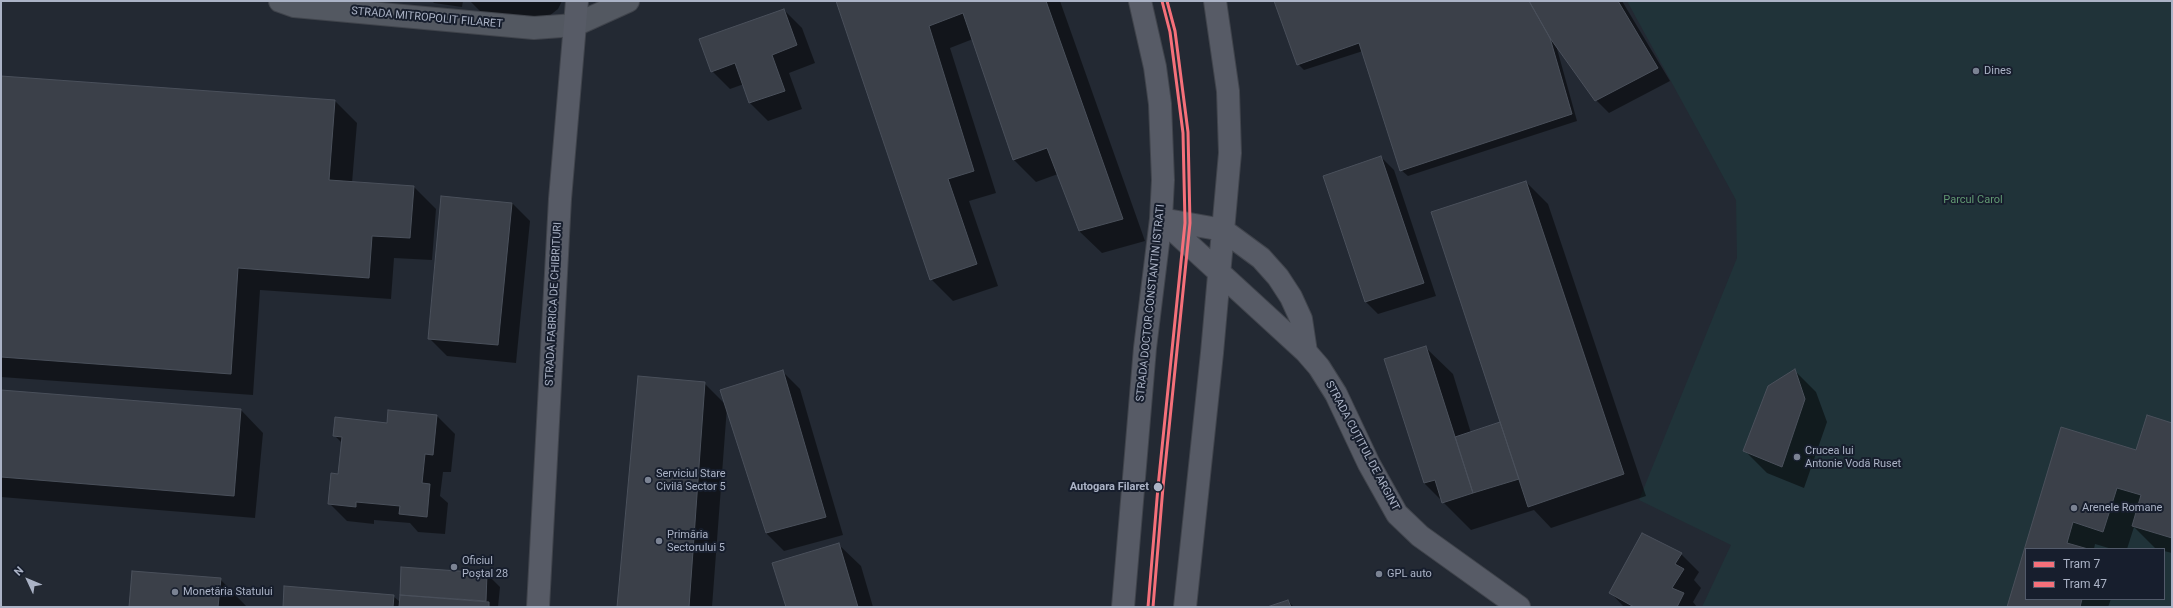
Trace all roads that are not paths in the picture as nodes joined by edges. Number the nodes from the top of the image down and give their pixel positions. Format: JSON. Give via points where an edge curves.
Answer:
{"nodes":[{"id":1,"x":280,"y":1,"type":"edge"},
{"id":2,"x":577,"y":1,"type":"edge"},
{"id":3,"x":628,"y":1,"type":"edge"},
{"id":4,"x":1140,"y":1,"type":"edge"},
{"id":5,"x":1215,"y":1,"type":"edge"},
{"id":6,"x":575,"y":25,"type":"junction"},
{"id":7,"x":1161,"y":219,"type":"junction"},
{"id":8,"x":1223,"y":230,"type":"junction"},
{"id":9,"x":1219,"y":272,"type":"junction"},
{"id":10,"x":1306,"y":352,"type":"junction"},
{"id":11,"x":538,"y":607,"type":"edge"},
{"id":12,"x":1123,"y":607,"type":"edge"},
{"id":13,"x":1185,"y":607,"type":"edge"},
{"id":14,"x":1519,"y":607,"type":"edge"}],
"edges":[{"from":1,"to":6,"type":"street","name":"STRADA MITROPOLIT FILARET","via":[[294,6],[534,28]]},
{"from":2,"to":6,"type":"street","name":"STRADA FABRICA DE CHIBRITURI"},
{"from":3,"to":6,"type":"street"},
{"from":4,"to":7,"type":"street","name":"STRADA DOCTOR CONSTANTIN ISTRATI","via":[[1155,67],[1160,104],[1163,180]]},
{"from":5,"to":8,"type":"street","via":[[1224,50],[1231,125]]},
{"from":6,"to":11,"type":"street","name":"STRADA FABRICA DE CHIBRITURI","via":[[560,199]]},
{"from":7,"to":8,"type":"street","name":"STRADA CUȚITUL DE ARGINT"},
{"from":7,"to":9,"type":"street","name":"STRADA CUȚITUL DE ARGINT"},
{"from":7,"to":12,"type":"street","name":"STRADA DOCTOR CONSTANTIN ISTRATI","via":[[1145,348]]},
{"from":8,"to":9,"type":"street"},
{"from":8,"to":10,"type":"street","name":"STRADA CUȚITUL DE ARGINT","via":[[1261,258],[1278,277],[1291,297],[1300,319]]},
{"from":9,"to":10,"type":"street","name":"STRADA CUȚITUL DE ARGINT"},
{"from":9,"to":13,"type":"street"},
{"from":10,"to":14,"type":"street","name":"STRADA CUȚITUL DE ARGINT","via":[[1336,394],[1369,464],[1397,514],[1420,536]]}]}
